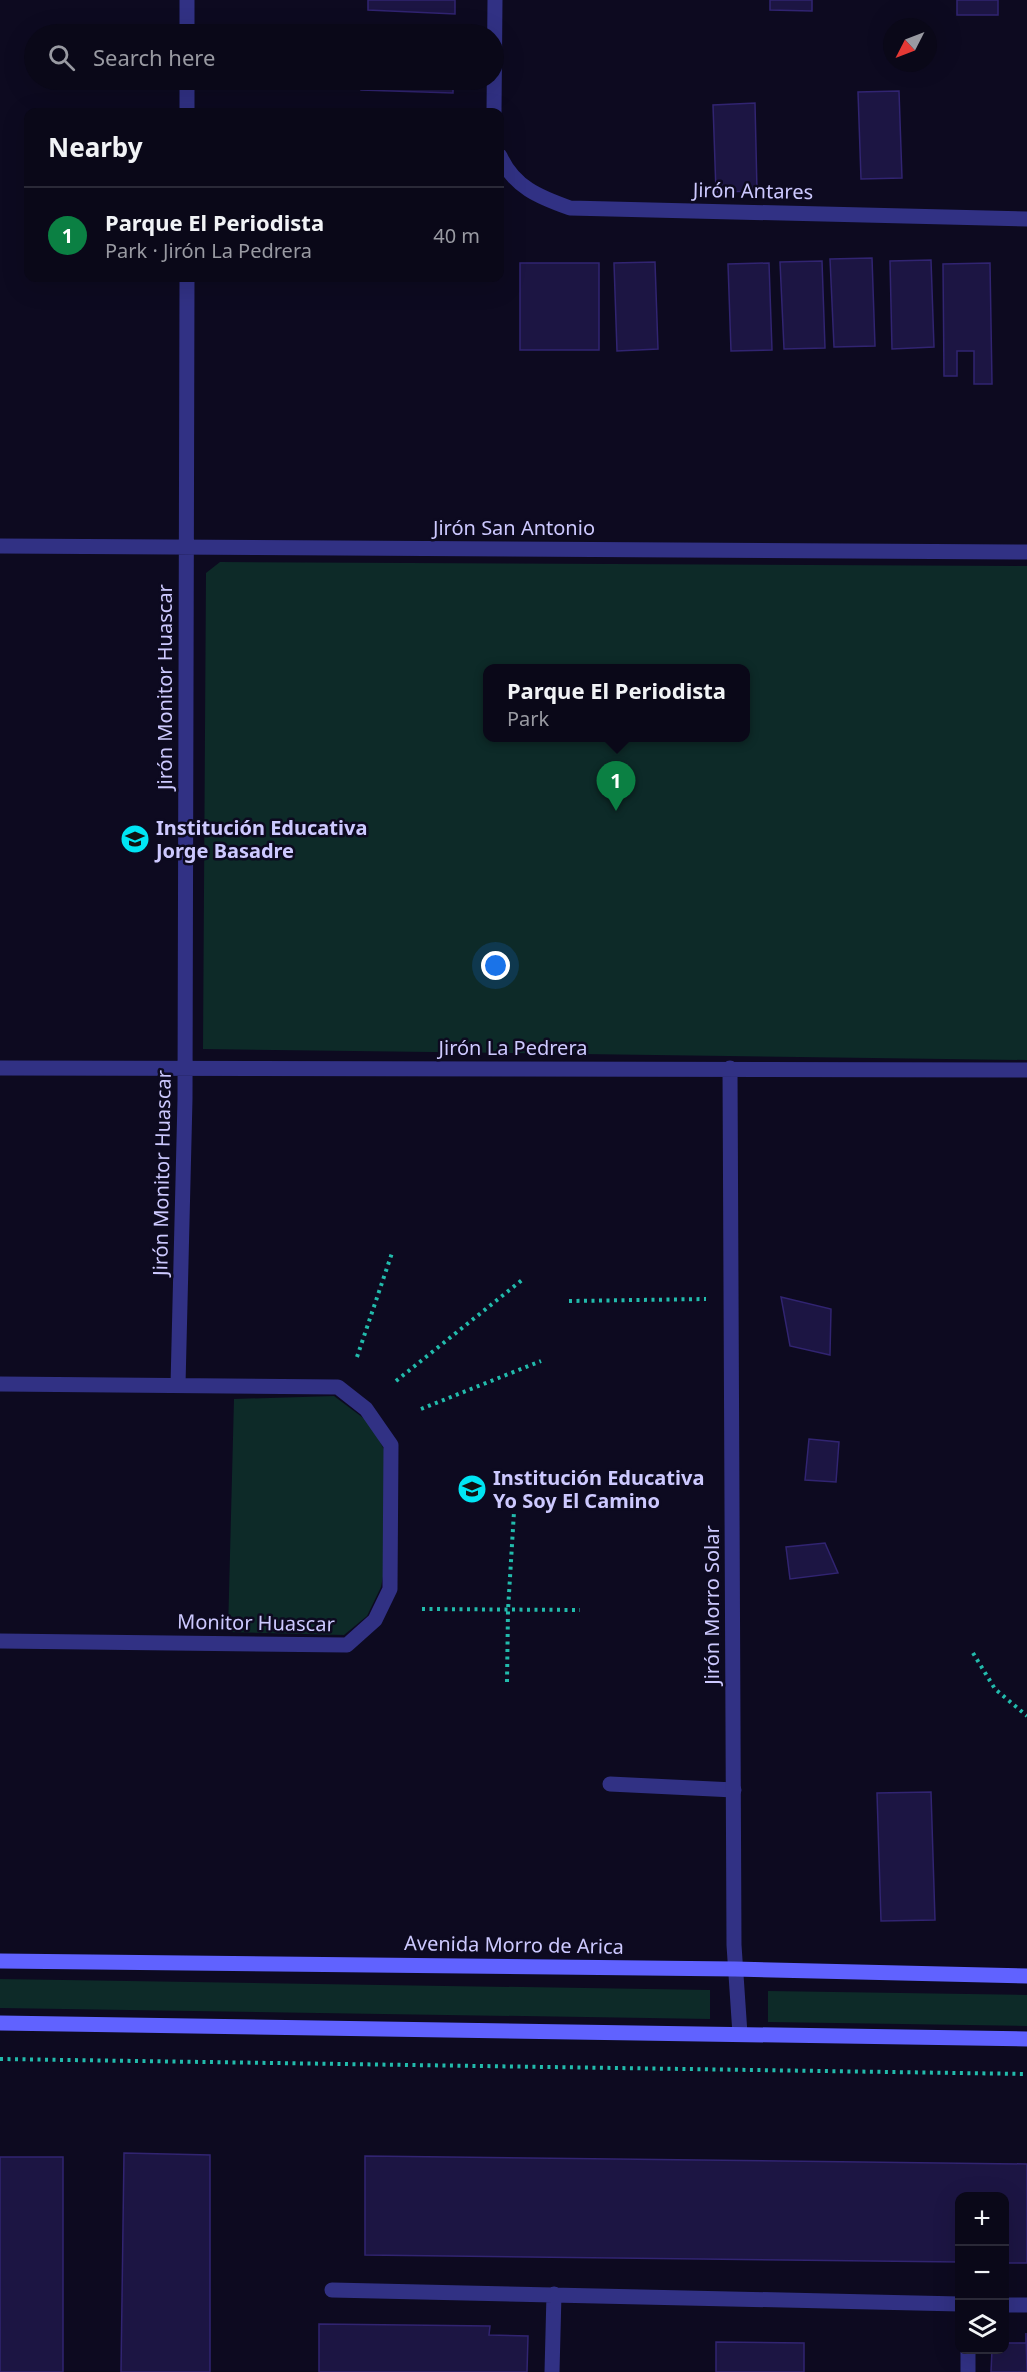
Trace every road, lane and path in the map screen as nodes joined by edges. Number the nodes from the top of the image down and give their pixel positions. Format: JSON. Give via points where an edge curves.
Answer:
{"nodes":[{"id":1,"x":187,"y":0,"type":"edge"},
{"id":2,"x":495,"y":0,"type":"edge"},
{"id":3,"x":187,"y":24,"type":"edge"},
{"id":4,"x":495,"y":24,"type":"edge"},
{"id":5,"x":187,"y":90,"type":"edge"},
{"id":6,"x":494,"y":90,"type":"edge"},
{"id":7,"x":187,"y":108,"type":"edge"},
{"id":8,"x":494,"y":108,"type":"edge"},
{"id":9,"x":504,"y":166,"type":"edge"},
{"id":10,"x":1027,"y":219,"type":"edge"},
{"id":11,"x":187,"y":282,"type":"edge"},
{"id":12,"x":0,"y":546,"type":"edge"},
{"id":13,"x":187,"y":547,"type":"junction"},
{"id":14,"x":1027,"y":552,"type":"edge"},
{"id":15,"x":0,"y":1068,"type":"edge"},
{"id":16,"x":730,"y":1068,"type":"junction"},
{"id":17,"x":186,"y":1069,"type":"junction"},
{"id":18,"x":1027,"y":1070,"type":"edge"},
{"id":19,"x":392,"y":1253,"type":"dead end"},
{"id":20,"x":522,"y":1280,"type":"dead end"},
{"id":21,"x":731,"y":1299,"type":"junction"},
{"id":22,"x":569,"y":1301,"type":"dead end"},
{"id":23,"x":357,"y":1357,"type":"dead end"},
{"id":24,"x":541,"y":1361,"type":"dead end"},
{"id":25,"x":396,"y":1381,"type":"dead end"},
{"id":26,"x":0,"y":1384,"type":"edge"},
{"id":27,"x":178,"y":1385,"type":"junction"},
{"id":28,"x":421,"y":1409,"type":"dead end"},
{"id":29,"x":514,"y":1512,"type":"dead end"},
{"id":30,"x":422,"y":1609,"type":"dead end"},
{"id":31,"x":508,"y":1610,"type":"junction"},
{"id":32,"x":580,"y":1611,"type":"dead end"},
{"id":33,"x":0,"y":1641,"type":"edge"},
{"id":34,"x":973,"y":1653,"type":"dead end"},
{"id":35,"x":507,"y":1682,"type":"dead end"},
{"id":36,"x":1027,"y":1716,"type":"edge"},
{"id":37,"x":610,"y":1785,"type":"dead end"},
{"id":38,"x":734,"y":1790,"type":"junction"},
{"id":39,"x":0,"y":1961,"type":"edge"},
{"id":40,"x":735,"y":1969,"type":"junction"},
{"id":41,"x":1027,"y":1976,"type":"edge"},
{"id":42,"x":0,"y":2023,"type":"edge"},
{"id":43,"x":740,"y":2034,"type":"junction"},
{"id":44,"x":1027,"y":2039,"type":"edge"},
{"id":45,"x":0,"y":2059,"type":"edge"},
{"id":46,"x":1027,"y":2074,"type":"edge"},
{"id":47,"x":332,"y":2290,"type":"dead end"},
{"id":48,"x":554,"y":2294,"type":"junction"},
{"id":49,"x":955,"y":2304,"type":"edge"},
{"id":50,"x":1009,"y":2305,"type":"edge"},
{"id":51,"x":1027,"y":2305,"type":"edge"},
{"id":52,"x":968,"y":2354,"type":"edge"},
{"id":53,"x":552,"y":2372,"type":"edge"},
{"id":54,"x":968,"y":2372,"type":"edge"}],
"edges":[{"from":1,"to":3,"type":"street"},
{"from":2,"to":4,"type":"street"},
{"from":5,"to":7,"type":"street"},
{"from":6,"to":8,"type":"street"},
{"from":9,"to":10,"type":"street","name":"Jirón Antares","via":[[536,196],[570,208]]},
{"from":11,"to":13,"type":"street","name":"Jirón Monitor Huascar"},
{"from":12,"to":13,"type":"street","name":"Jirón San Antonio"},
{"from":13,"to":14,"type":"street","name":"Jirón San Antonio"},
{"from":13,"to":17,"type":"street","name":"Jirón Monitor Huascar"},
{"from":15,"to":17,"type":"street","name":"Jirón La Pedrera"},
{"from":16,"to":17,"type":"street","name":"Jirón La Pedrera"},
{"from":16,"to":18,"type":"street","name":"Jirón La Pedrera"},
{"from":16,"to":21,"type":"street","name":"Jirón Morro Solar"},
{"from":17,"to":27,"type":"street","name":"Jirón Monitor Huascar"},
{"from":19,"to":23,"type":"path"},
{"from":20,"to":25,"type":"path"},
{"from":21,"to":22,"type":"path"},
{"from":21,"to":38,"type":"street","name":"Jirón Morro Solar"},
{"from":24,"to":28,"type":"path"},
{"from":26,"to":27,"type":"street","name":"Monitor Huascar"},
{"from":27,"to":33,"type":"street","name":"Monitor Huascar","via":[[338,1387],[366,1409],[391,1445],[390,1589],[375,1620],[347,1645]]},
{"from":29,"to":31,"type":"path"},
{"from":30,"to":31,"type":"path"},
{"from":31,"to":32,"type":"path"},
{"from":31,"to":35,"type":"path"},
{"from":34,"to":36,"type":"path","via":[[995,1689]]},
{"from":37,"to":38,"type":"street"},
{"from":38,"to":40,"type":"street","name":"Jirón Morro Solar"},
{"from":39,"to":40,"type":"main road","name":"Avenida Morro de Arica"},
{"from":40,"to":41,"type":"main road","name":"Avenida Morro de Arica"},
{"from":40,"to":43,"type":"street","name":"Jirón Morro Solar"},
{"from":42,"to":43,"type":"main road"},
{"from":43,"to":44,"type":"main road"},
{"from":45,"to":46,"type":"path"},
{"from":47,"to":48,"type":"street"},
{"from":48,"to":49,"type":"street"},
{"from":48,"to":53,"type":"street"},
{"from":50,"to":51,"type":"street"},
{"from":52,"to":54,"type":"street"}]}
